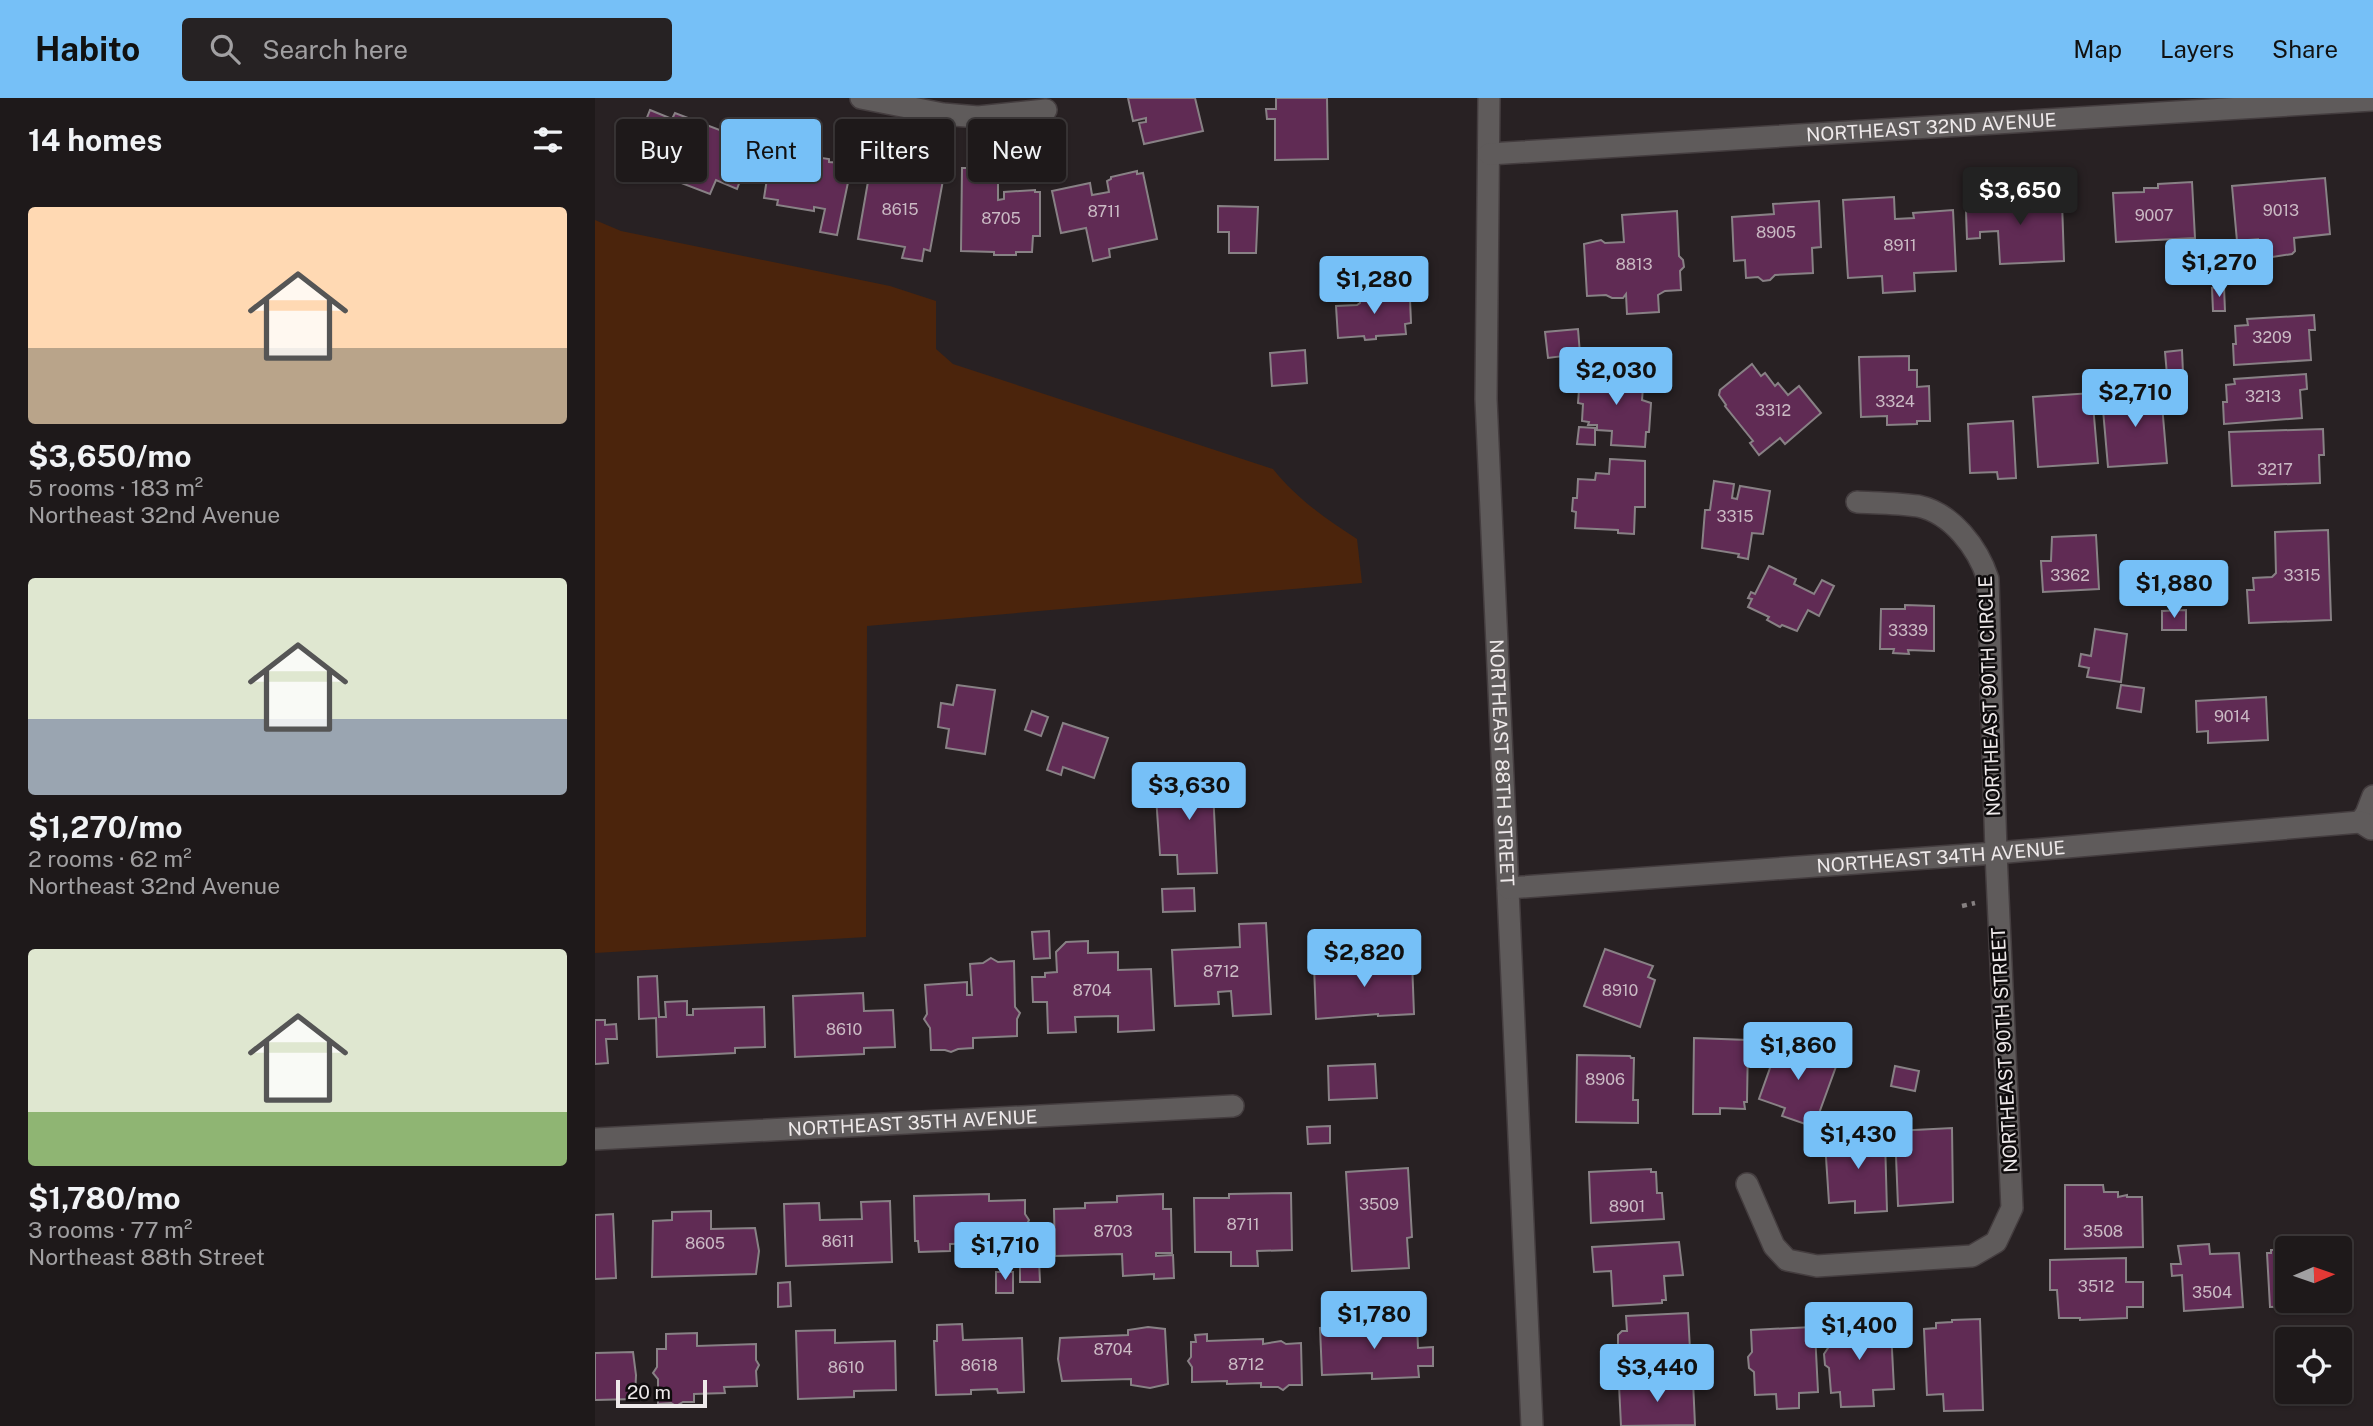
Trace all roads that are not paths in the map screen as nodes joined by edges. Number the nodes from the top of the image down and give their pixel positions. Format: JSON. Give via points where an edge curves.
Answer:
{"nodes":[{"id":1,"x":861,"y":98,"type":"edge"},
{"id":2,"x":1489,"y":98,"type":"edge"},
{"id":3,"x":2373,"y":100,"type":"edge"},
{"id":4,"x":1046,"y":110,"type":"dead end"},
{"id":5,"x":1489,"y":154,"type":"junction"},
{"id":6,"x":1857,"y":502,"type":"dead end"},
{"id":7,"x":2373,"y":796,"type":"edge"},
{"id":8,"x":2369,"y":826,"type":"edge"},
{"id":9,"x":1996,"y":853,"type":"junction"},
{"id":10,"x":1508,"y":888,"type":"junction"},
{"id":11,"x":1233,"y":1106,"type":"dead end"},
{"id":12,"x":595,"y":1139,"type":"edge"},
{"id":13,"x":1747,"y":1184,"type":"dead end"},
{"id":14,"x":1532,"y":1426,"type":"edge"}],
"edges":[{"from":1,"to":4,"type":"street","via":[[978,117]]},
{"from":2,"to":5,"type":"street","name":"NORTHEAST 88TH STREET"},
{"from":3,"to":5,"type":"street","name":"NORTHEAST 32ND AVENUE"},
{"from":5,"to":10,"type":"street","name":"NORTHEAST 88TH STREET","via":[[1486,399]]},
{"from":6,"to":9,"type":"street","name":"NORTHEAST 90TH CIRCLE","via":[[1920,507],[1934,513],[1954,524],[1983,563],[1989,596]]},
{"from":7,"to":8,"type":"street","via":[[2367,814]]},
{"from":8,"to":9,"type":"street","name":"NORTHEAST 34TH AVENUE"},
{"from":9,"to":10,"type":"street","name":"NORTHEAST 34TH AVENUE"},
{"from":9,"to":13,"type":"street","name":"NORTHEAST 90TH STREET","via":[[2011,1208],[1996,1242],[1972,1256],[1817,1266],[1787,1260],[1774,1246]]},
{"from":10,"to":14,"type":"street","name":"NORTHEAST 88TH STREET"},
{"from":11,"to":12,"type":"street","name":"NORTHEAST 35TH AVENUE"}]}
